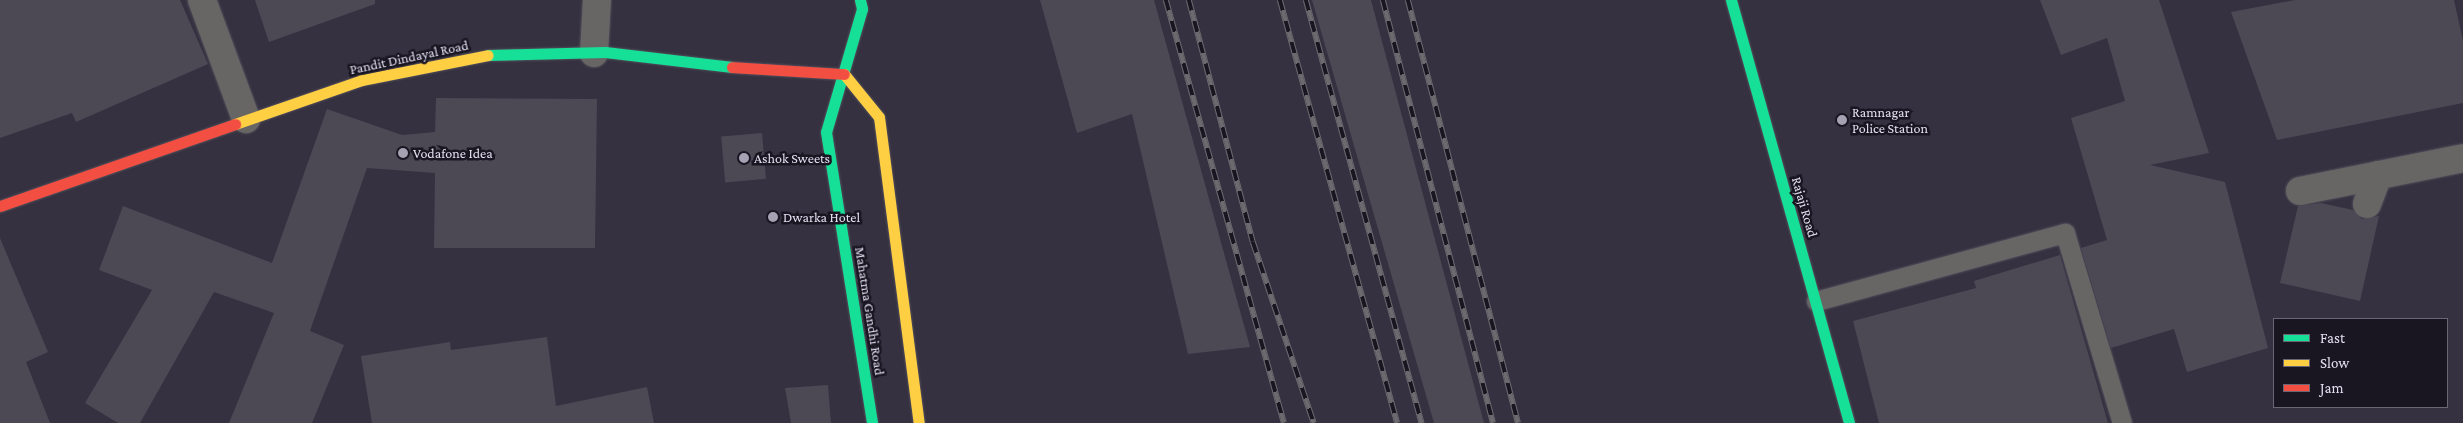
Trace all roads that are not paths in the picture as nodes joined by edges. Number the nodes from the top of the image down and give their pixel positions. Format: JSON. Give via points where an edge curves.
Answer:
{"nodes":[{"id":1,"x":202,"y":0,"type":"edge"},
{"id":2,"x":596,"y":0,"type":"edge"},
{"id":3,"x":860,"y":0,"type":"edge"},
{"id":4,"x":1731,"y":0,"type":"edge"},
{"id":5,"x":594,"y":53,"type":"junction"},
{"id":6,"x":844,"y":74,"type":"junction"},
{"id":7,"x":246,"y":119,"type":"junction"},
{"id":8,"x":2463,"y":158,"type":"edge"},
{"id":9,"x":2378,"y":175,"type":"junction"},
{"id":10,"x":2300,"y":191,"type":"dead end"},
{"id":11,"x":2367,"y":204,"type":"dead end"},
{"id":12,"x":0,"y":206,"type":"edge"},
{"id":13,"x":1816,"y":301,"type":"junction"},
{"id":14,"x":872,"y":423,"type":"edge"},
{"id":15,"x":919,"y":423,"type":"edge"},
{"id":16,"x":1849,"y":423,"type":"edge"},
{"id":17,"x":2122,"y":423,"type":"edge"}],
"edges":[{"from":1,"to":7,"type":"street"},
{"from":2,"to":5,"type":"street"},
{"from":3,"to":6,"type":"main road","name":"Mahatma Gandhi Road","via":[[862,9]]},
{"from":4,"to":13,"type":"main road","name":"Rajaji Road"},
{"from":5,"to":6,"type":"main road","name":"Pandit Dindayal Road","via":[[708,66]]},
{"from":5,"to":7,"type":"main road","name":"Pandit Dindayal Road","via":[[499,53],[362,80]]},
{"from":6,"to":14,"type":"main road","name":"Mahatma Gandhi Road","via":[[826,132]]},
{"from":6,"to":15,"type":"main road","via":[[879,117]]},
{"from":7,"to":12,"type":"main road","name":"Pandit Dindayal Road"},
{"from":8,"to":9,"type":"street"},
{"from":9,"to":10,"type":"street"},
{"from":9,"to":11,"type":"street"},
{"from":13,"to":16,"type":"main road","name":"Rajaji Road"},
{"from":13,"to":17,"type":"lane","via":[[2065,234]]}]}
